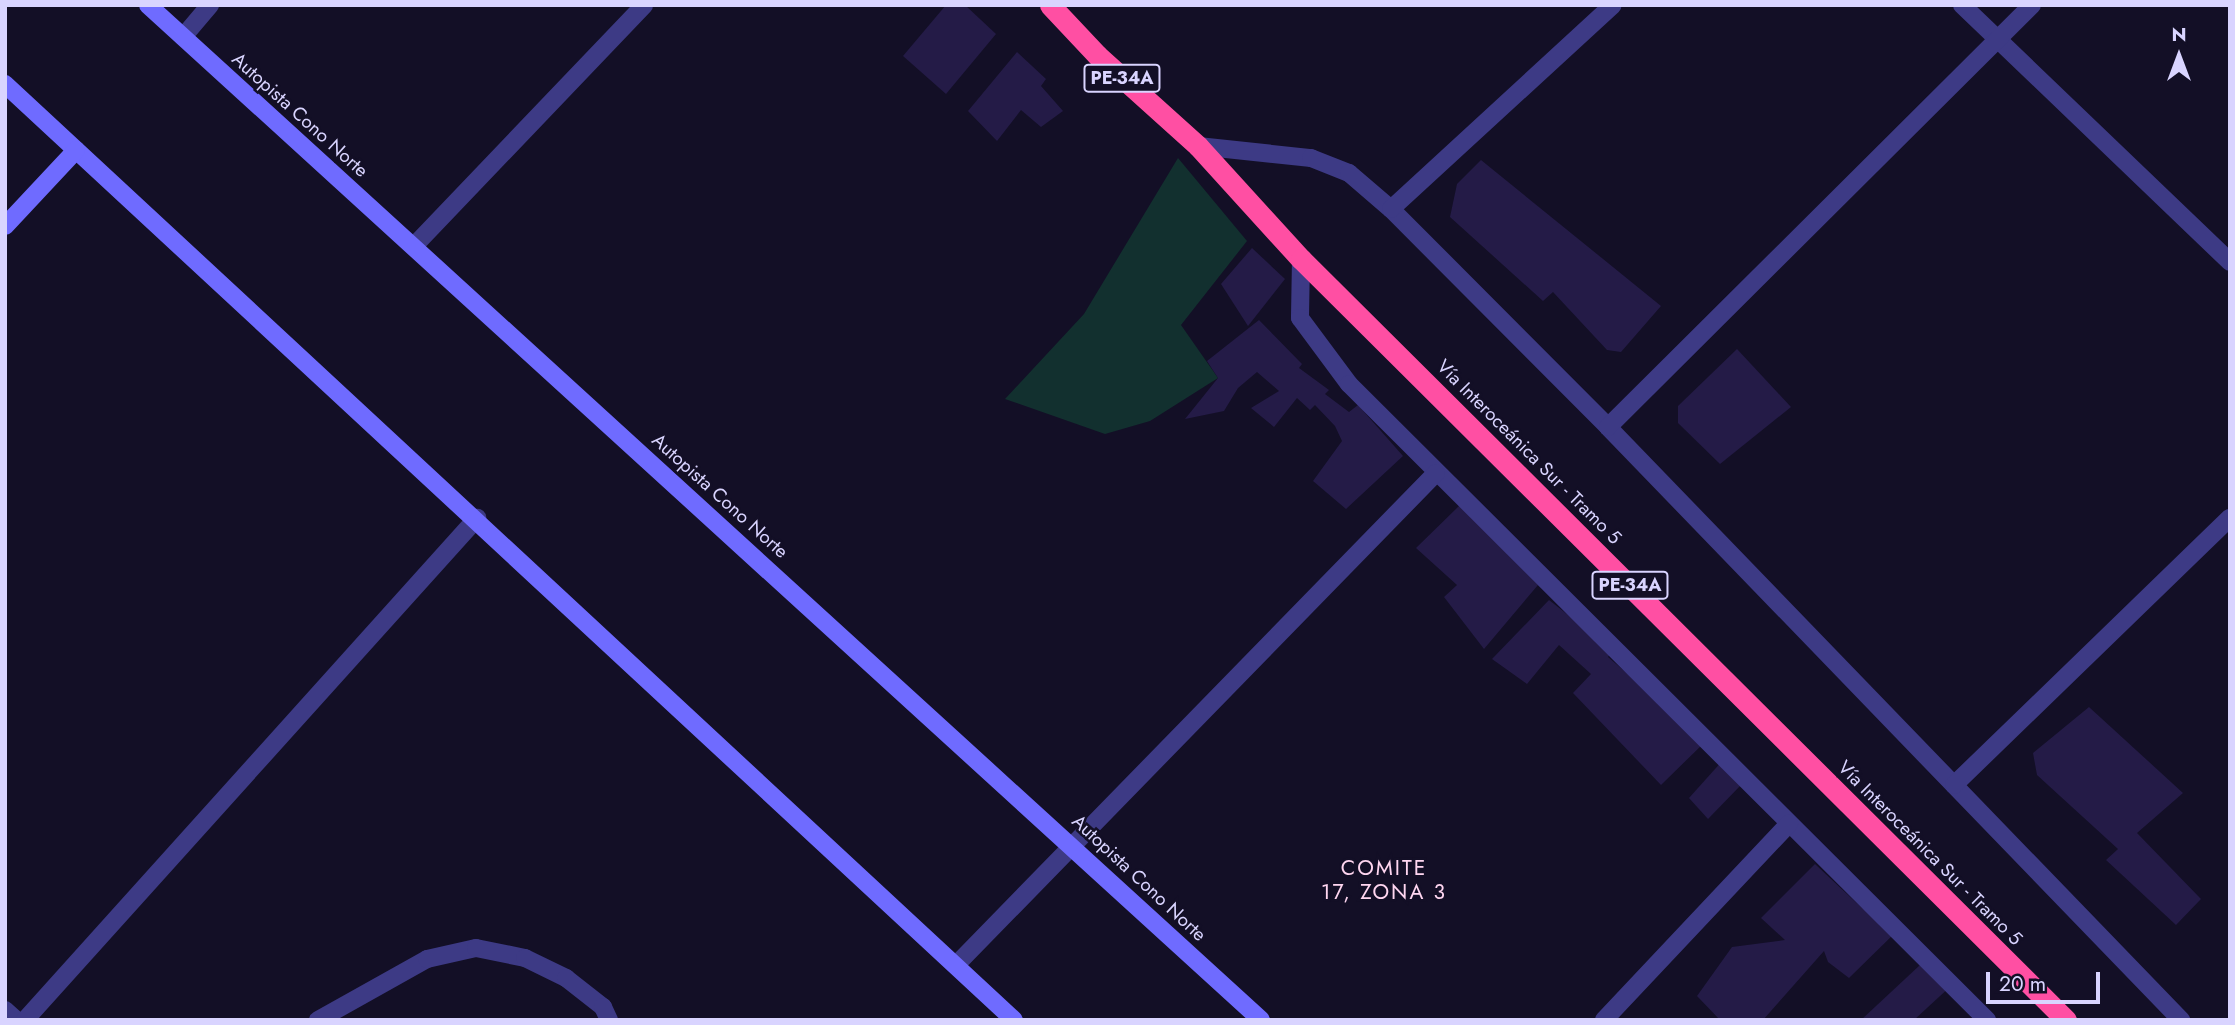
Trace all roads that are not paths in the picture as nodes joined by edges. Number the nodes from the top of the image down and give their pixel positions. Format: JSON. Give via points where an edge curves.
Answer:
{"nodes":[{"id":1,"x":148,"y":5,"type":"edge"},
{"id":2,"x":210,"y":5,"type":"edge"},
{"id":3,"x":644,"y":5,"type":"edge"},
{"id":4,"x":1050,"y":5,"type":"edge"},
{"id":5,"x":1614,"y":5,"type":"edge"},
{"id":6,"x":1962,"y":5,"type":"edge"},
{"id":7,"x":2032,"y":5,"type":"edge"},
{"id":8,"x":183,"y":37,"type":"junction"},
{"id":9,"x":1998,"y":37,"type":"junction"},
{"id":10,"x":5,"y":84,"type":"edge"},
{"id":11,"x":1198,"y":146,"type":"junction"},
{"id":12,"x":75,"y":150,"type":"junction"},
{"id":13,"x":1391,"y":209,"type":"junction"},
{"id":14,"x":5,"y":226,"type":"edge"},
{"id":15,"x":414,"y":246,"type":"junction"},
{"id":16,"x":1301,"y":259,"type":"junction"},
{"id":17,"x":2230,"y":262,"type":"edge"},
{"id":18,"x":1608,"y":427,"type":"junction"},
{"id":19,"x":1436,"y":473,"type":"junction"},
{"id":20,"x":477,"y":518,"type":"junction"},
{"id":21,"x":2230,"y":518,"type":"edge"},
{"id":22,"x":1954,"y":785,"type":"junction"},
{"id":23,"x":1788,"y":824,"type":"junction"},
{"id":24,"x":1075,"y":846,"type":"junction"},
{"id":25,"x":956,"y":965,"type":"junction"},
{"id":26,"x":5,"y":1010,"type":"edge"},
{"id":27,"x":16,"y":1020,"type":"edge"},
{"id":28,"x":25,"y":1020,"type":"edge"},
{"id":29,"x":318,"y":1020,"type":"edge"},
{"id":30,"x":609,"y":1020,"type":"edge"},
{"id":31,"x":1014,"y":1020,"type":"edge"},
{"id":32,"x":1261,"y":1020,"type":"edge"},
{"id":33,"x":1604,"y":1020,"type":"edge"},
{"id":34,"x":1987,"y":1020,"type":"edge"},
{"id":35,"x":2066,"y":1020,"type":"edge"},
{"id":36,"x":2180,"y":1020,"type":"edge"}],
"edges":[{"from":1,"to":8,"type":"main road","name":"Autopista Cono Norte"},
{"from":2,"to":8,"type":"street"},
{"from":3,"to":15,"type":"street"},
{"from":4,"to":11,"type":"highway","name":"Vía Interoceánica Sur - Tramo 5","number":"PE-34A","via":[[1097,55]]},
{"from":5,"to":13,"type":"street"},
{"from":6,"to":9,"type":"street"},
{"from":7,"to":9,"type":"street"},
{"from":8,"to":15,"type":"main road","name":"Autopista Cono Norte"},
{"from":9,"to":17,"type":"street"},
{"from":9,"to":18,"type":"street"},
{"from":10,"to":12,"type":"main road"},
{"from":11,"to":13,"type":"street","via":[[1311,158],[1349,173]]},
{"from":11,"to":16,"type":"highway","name":"Vía Interoceánica Sur - Tramo 5","number":"PE-34A"},
{"from":12,"to":14,"type":"main road"},
{"from":12,"to":20,"type":"main road"},
{"from":13,"to":18,"type":"street"},
{"from":15,"to":24,"type":"main road","name":"Autopista Cono Norte"},
{"from":16,"to":19,"type":"street","via":[[1300,318],[1349,384]]},
{"from":16,"to":35,"type":"highway","name":"Vía Interoceánica Sur - Tramo 5","number":"PE-34A"},
{"from":18,"to":22,"type":"street"},
{"from":19,"to":23,"type":"street"},
{"from":19,"to":24,"type":"street"},
{"from":20,"to":25,"type":"main road"},
{"from":20,"to":28,"type":"street"},
{"from":21,"to":22,"type":"street"},
{"from":22,"to":36,"type":"street"},
{"from":23,"to":33,"type":"street"},
{"from":23,"to":34,"type":"street"},
{"from":24,"to":25,"type":"street"},
{"from":24,"to":32,"type":"main road","name":"Autopista Cono Norte"},
{"from":25,"to":31,"type":"main road"},
{"from":26,"to":27,"type":"street"},
{"from":29,"to":30,"type":"street","via":[[427,958],[476,948],[525,958],[566,978],[603,1007]]}]}
